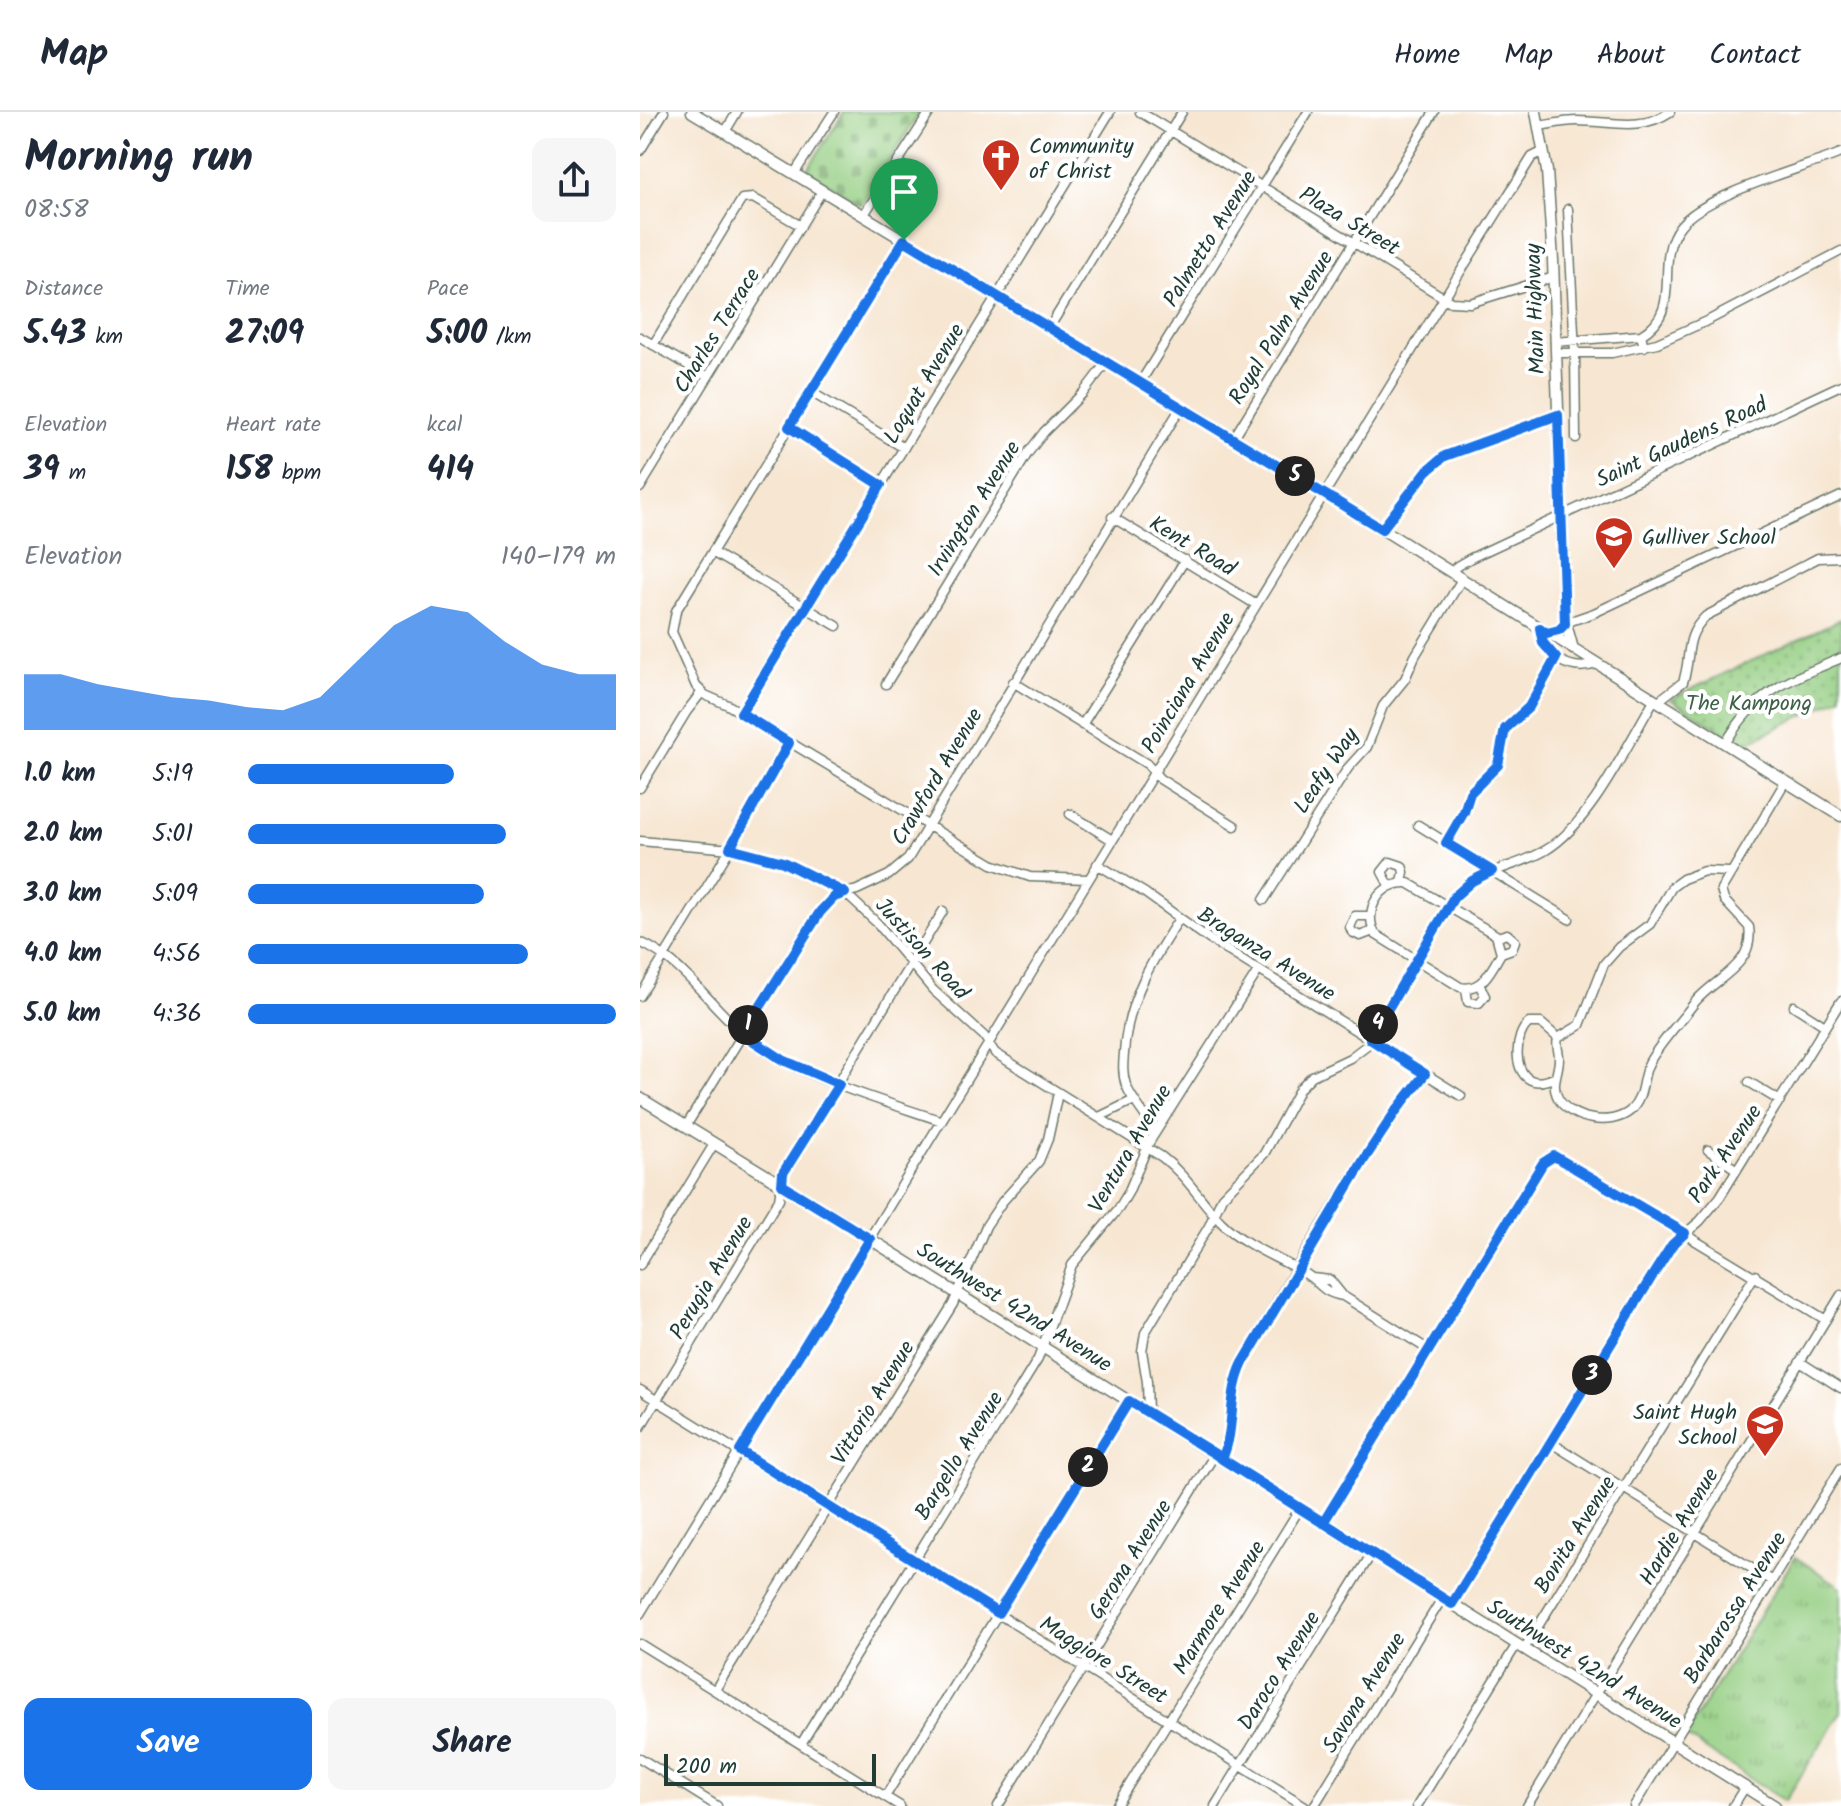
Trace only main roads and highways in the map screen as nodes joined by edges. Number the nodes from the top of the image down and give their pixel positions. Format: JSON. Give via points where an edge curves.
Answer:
{"nodes":[{"id":1,"x":692,"y":112,"type":"edge"},
{"id":2,"x":1536,"y":112,"type":"edge"},
{"id":3,"x":1565,"y":623,"type":"junction"},
{"id":4,"x":1544,"y":631,"type":"junction"},
{"id":5,"x":1573,"y":649,"type":"junction"},
{"id":6,"x":1839,"y":811,"type":"edge"},
{"id":7,"x":641,"y":1101,"type":"edge"},
{"id":8,"x":1775,"y":1806,"type":"edge"}],
"edges":[{"from":1,"to":4,"type":"main road"},
{"from":2,"to":3,"type":"main road","name":"Main Highway","via":[[1554,277]]},
{"from":3,"to":4,"type":"main road","via":[[1559,630]]},
{"from":3,"to":5,"type":"main road","name":"Main Highway"},
{"from":4,"to":5,"type":"main road"},
{"from":5,"to":6,"type":"main road"},
{"from":7,"to":8,"type":"main road","name":"Southwest 42nd Avenue"}]}
